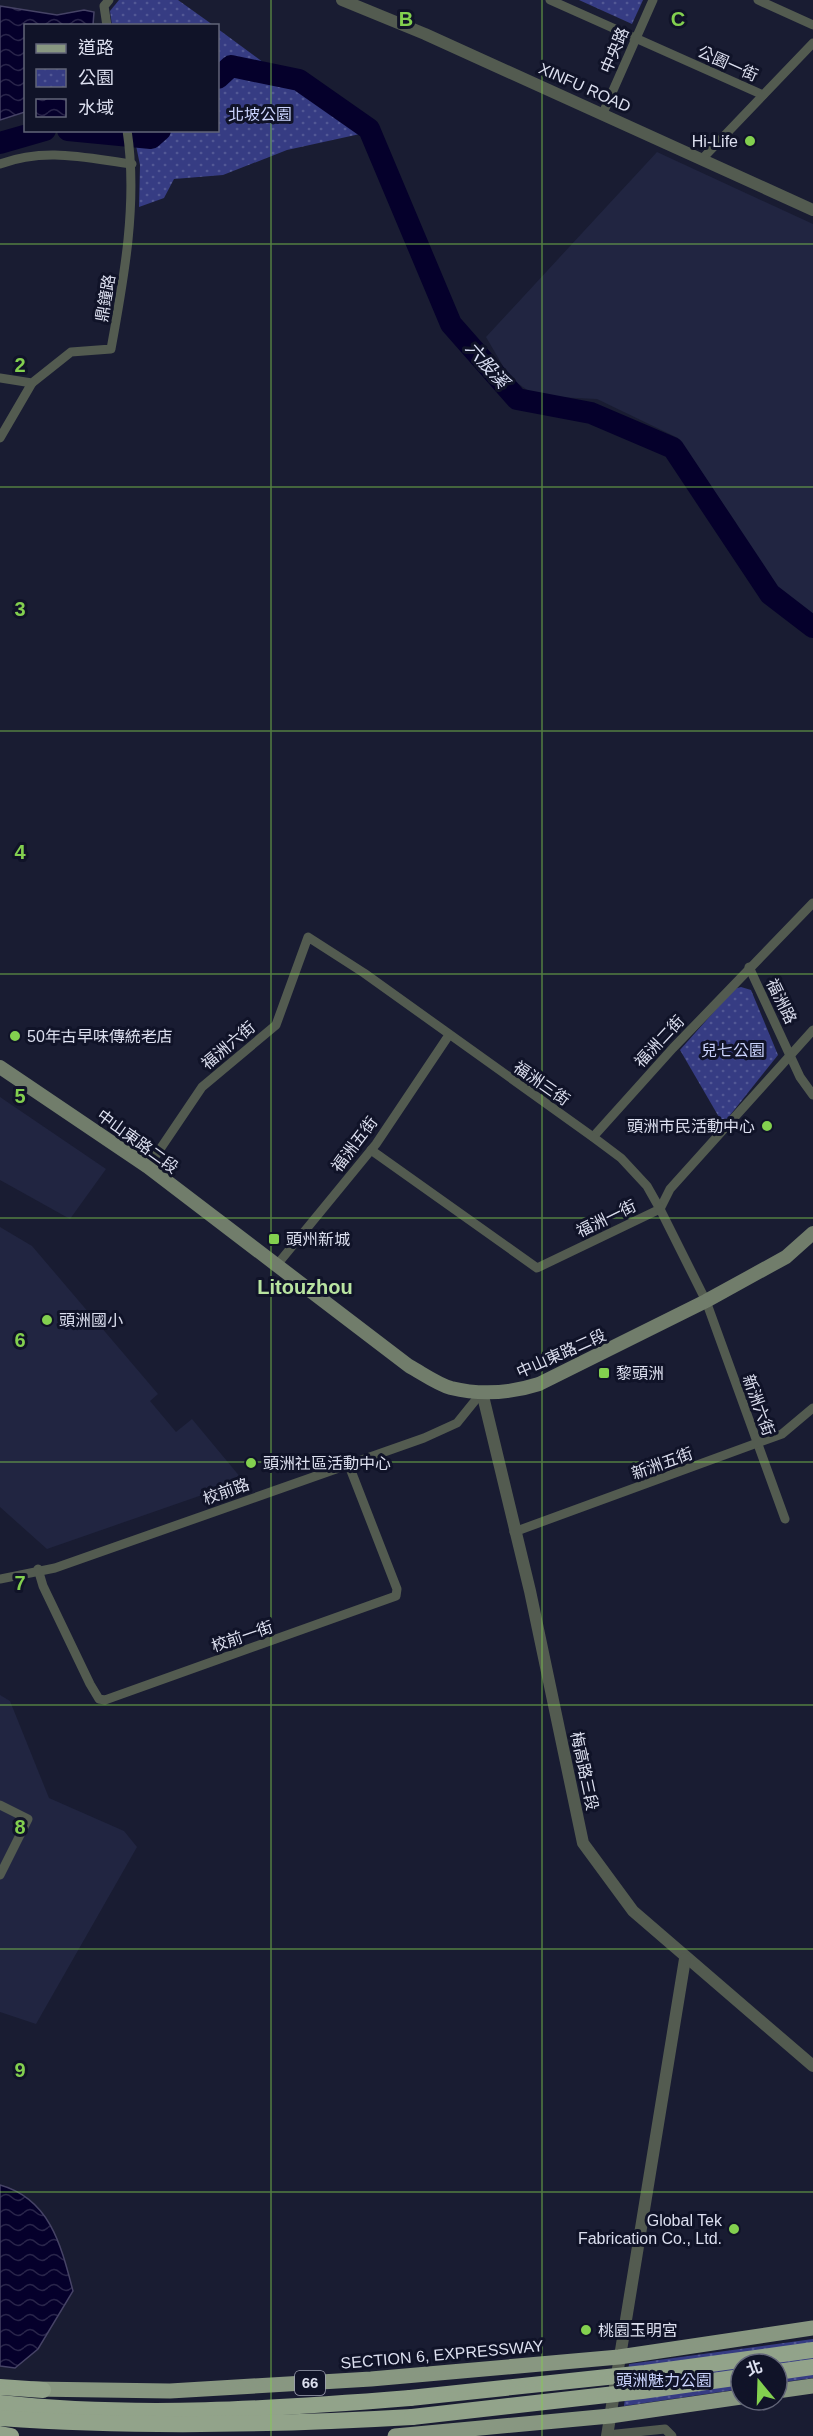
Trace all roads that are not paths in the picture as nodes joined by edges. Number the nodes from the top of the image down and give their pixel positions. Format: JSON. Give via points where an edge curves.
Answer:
{"nodes":[{"id":1,"x":109,"y":0,"type":"edge"},
{"id":2,"x":342,"y":0,"type":"edge"},
{"id":3,"x":550,"y":0,"type":"edge"},
{"id":4,"x":653,"y":0,"type":"edge"},
{"id":5,"x":758,"y":0,"type":"edge"},
{"id":6,"x":108,"y":24,"type":"edge"},
{"id":7,"x":813,"y":25,"type":"edge"},
{"id":8,"x":635,"y":38,"type":"junction"},
{"id":9,"x":813,"y":43,"type":"edge"},
{"id":10,"x":763,"y":95,"type":"junction"},
{"id":11,"x":603,"y":113,"type":"junction"},
{"id":12,"x":127,"y":132,"type":"edge"},
{"id":13,"x":704,"y":158,"type":"junction"},
{"id":14,"x":0,"y":164,"type":"edge"},
{"id":15,"x":132,"y":164,"type":"junction"},
{"id":16,"x":813,"y":210,"type":"edge"},
{"id":17,"x":0,"y":378,"type":"edge"},
{"id":18,"x":32,"y":383,"type":"junction"},
{"id":19,"x":0,"y":438,"type":"edge"},
{"id":20,"x":813,"y":903,"type":"edge"},
{"id":21,"x":308,"y":937,"type":"joint"},
{"id":22,"x":749,"y":968,"type":"junction"},
{"id":23,"x":813,"y":1030,"type":"edge"},
{"id":24,"x":449,"y":1035,"type":"junction"},
{"id":25,"x":791,"y":1055,"type":"junction"},
{"id":26,"x":0,"y":1066,"type":"edge"},
{"id":27,"x":813,"y":1095,"type":"edge"},
{"id":28,"x":593,"y":1137,"type":"junction"},
{"id":29,"x":371,"y":1150,"type":"junction"},
{"id":30,"x":148,"y":1167,"type":"junction"},
{"id":31,"x":660,"y":1209,"type":"junction"},
{"id":32,"x":813,"y":1233,"type":"edge"},
{"id":33,"x":276,"y":1266,"type":"junction"},
{"id":34,"x":706,"y":1301,"type":"junction"},
{"id":35,"x":482,"y":1392,"type":"junction"},
{"id":36,"x":813,"y":1408,"type":"edge"},
{"id":37,"x":757,"y":1443,"type":"junction"},
{"id":38,"x":348,"y":1463,"type":"junction"},
{"id":39,"x":785,"y":1519,"type":"dead end"},
{"id":40,"x":514,"y":1532,"type":"junction"},
{"id":41,"x":38,"y":1569,"type":"junction"},
{"id":42,"x":0,"y":1579,"type":"edge"},
{"id":43,"x":0,"y":1805,"type":"edge"},
{"id":44,"x":0,"y":1875,"type":"edge"},
{"id":45,"x":685,"y":1959,"type":"junction"},
{"id":46,"x":813,"y":2066,"type":"edge"},
{"id":47,"x":813,"y":2328,"type":"edge"},
{"id":48,"x":813,"y":2350,"type":"edge"},
{"id":49,"x":619,"y":2357,"type":"junction"},
{"id":50,"x":813,"y":2367,"type":"edge"},
{"id":51,"x":789,"y":2370,"type":"edge"},
{"id":52,"x":729,"y":2379,"type":"edge"},
{"id":53,"x":0,"y":2386,"type":"edge"},
{"id":54,"x":813,"y":2386,"type":"edge"},
{"id":55,"x":789,"y":2389,"type":"edge"},
{"id":56,"x":42,"y":2390,"type":"joint"},
{"id":57,"x":729,"y":2399,"type":"edge"},
{"id":58,"x":0,"y":2403,"type":"edge"},
{"id":59,"x":610,"y":2416,"type":"junction"},
{"id":60,"x":0,"y":2418,"type":"edge"},
{"id":61,"x":0,"y":2434,"type":"edge"},
{"id":62,"x":11,"y":2436,"type":"edge"},
{"id":63,"x":395,"y":2436,"type":"edge"},
{"id":64,"x":607,"y":2436,"type":"edge"},
{"id":65,"x":672,"y":2436,"type":"edge"}],
"edges":[{"from":1,"to":6,"type":"street","via":[[104,6]]},
{"from":2,"to":11,"type":"street","name":"XINFU ROAD"},
{"from":3,"to":8,"type":"street","name":"公園一街"},
{"from":4,"to":8,"type":"street","name":"中央路"},
{"from":5,"to":7,"type":"street"},
{"from":8,"to":10,"type":"street","name":"公園一街"},
{"from":8,"to":11,"type":"street","name":"中央路"},
{"from":9,"to":10,"type":"street"},
{"from":10,"to":13,"type":"street"},
{"from":11,"to":13,"type":"street","name":"XINFU ROAD"},
{"from":12,"to":15,"type":"street","name":"鼎鐘路"},
{"from":13,"to":16,"type":"street","name":"XINFU ROAD"},
{"from":14,"to":15,"type":"street","via":[[24,155],[52,153]]},
{"from":15,"to":18,"type":"street","name":"鼎鐘路","via":[[124,278],[111,349],[71,352]]},
{"from":17,"to":18,"type":"street"},
{"from":18,"to":19,"type":"street"},
{"from":20,"to":22,"type":"street","name":"福洲路"},
{"from":21,"to":24,"type":"street","name":"福洲三街"},
{"from":21,"to":30,"type":"street","name":"福洲六街","via":[[276,1025],[202,1088]]},
{"from":22,"to":25,"type":"street","name":"福洲路"},
{"from":22,"to":28,"type":"street","name":"福洲二街"},
{"from":23,"to":25,"type":"street","name":"福洲一街"},
{"from":24,"to":28,"type":"street","name":"福洲三街"},
{"from":24,"to":29,"type":"street","name":"福洲五街"},
{"from":25,"to":27,"type":"street","name":"福洲路"},
{"from":25,"to":31,"type":"street","name":"福洲一街","via":[[670,1189]]},
{"from":26,"to":30,"type":"main road","name":"中山東路二段"},
{"from":28,"to":31,"type":"street","name":"福洲三街","via":[[621,1158],[647,1186]]},
{"from":29,"to":31,"type":"street","name":"福洲一街","via":[[537,1268]]},
{"from":29,"to":33,"type":"street","name":"福洲五街"},
{"from":30,"to":33,"type":"main road","name":"中山東路二段"},
{"from":31,"to":34,"type":"street","name":"福洲三街"},
{"from":32,"to":34,"type":"main road","name":"中山東路二段","via":[[786,1257]]},
{"from":33,"to":35,"type":"main road","name":"中山東路二段","via":[[409,1366],[449,1388]]},
{"from":34,"to":35,"type":"main road","name":"中山東路二段","via":[[539,1384],[513,1392]]},
{"from":34,"to":37,"type":"street","name":"新洲六街"},
{"from":35,"to":38,"type":"street","name":"校前路","via":[[457,1423]]},
{"from":35,"to":40,"type":"street","name":"梅高路三段"},
{"from":36,"to":37,"type":"street","name":"新洲五街","via":[[782,1434]]},
{"from":37,"to":39,"type":"street","name":"新洲六街"},
{"from":37,"to":40,"type":"street","name":"新洲五街"},
{"from":38,"to":41,"type":"street","name":"校前路","via":[[56,1568]]},
{"from":38,"to":41,"type":"street","name":"校前一街","via":[[397,1589],[396,1596],[105,1700],[99,1699],[90,1684]]},
{"from":40,"to":45,"type":"street","name":"梅高路三段","via":[[533,1602],[583,1844],[633,1911]]},
{"from":41,"to":42,"type":"street","name":"校前路"},
{"from":43,"to":44,"type":"street","via":[[28,1819]]},
{"from":45,"to":46,"type":"street","name":"梅高路三段"},
{"from":45,"to":49,"type":"street"},
{"from":47,"to":49,"type":"main road","name":"SECTION 6, EXPRESSWAY","number":"66"},
{"from":48,"to":58,"type":"highway","number":"66","bridge":true,"via":[[645,2373],[290,2408],[57,2408]]},
{"from":49,"to":56,"type":"main road","name":"SECTION 6, EXPRESSWAY","number":"66","via":[[241,2387]]},
{"from":49,"to":59,"type":"street"},
{"from":50,"to":51,"type":"highway"},
{"from":52,"to":60,"type":"highway","bridge":true,"via":[[423,2415],[297,2424],[82,2424]]},
{"from":53,"to":56,"type":"highway"},
{"from":54,"to":55,"type":"main road"},
{"from":57,"to":59,"type":"main road"},
{"from":59,"to":63,"type":"main road"},
{"from":59,"to":64,"type":"street"},
{"from":61,"to":62,"type":"highway"},
{"from":64,"to":65,"type":"street","via":[[665,2429]]}]}
